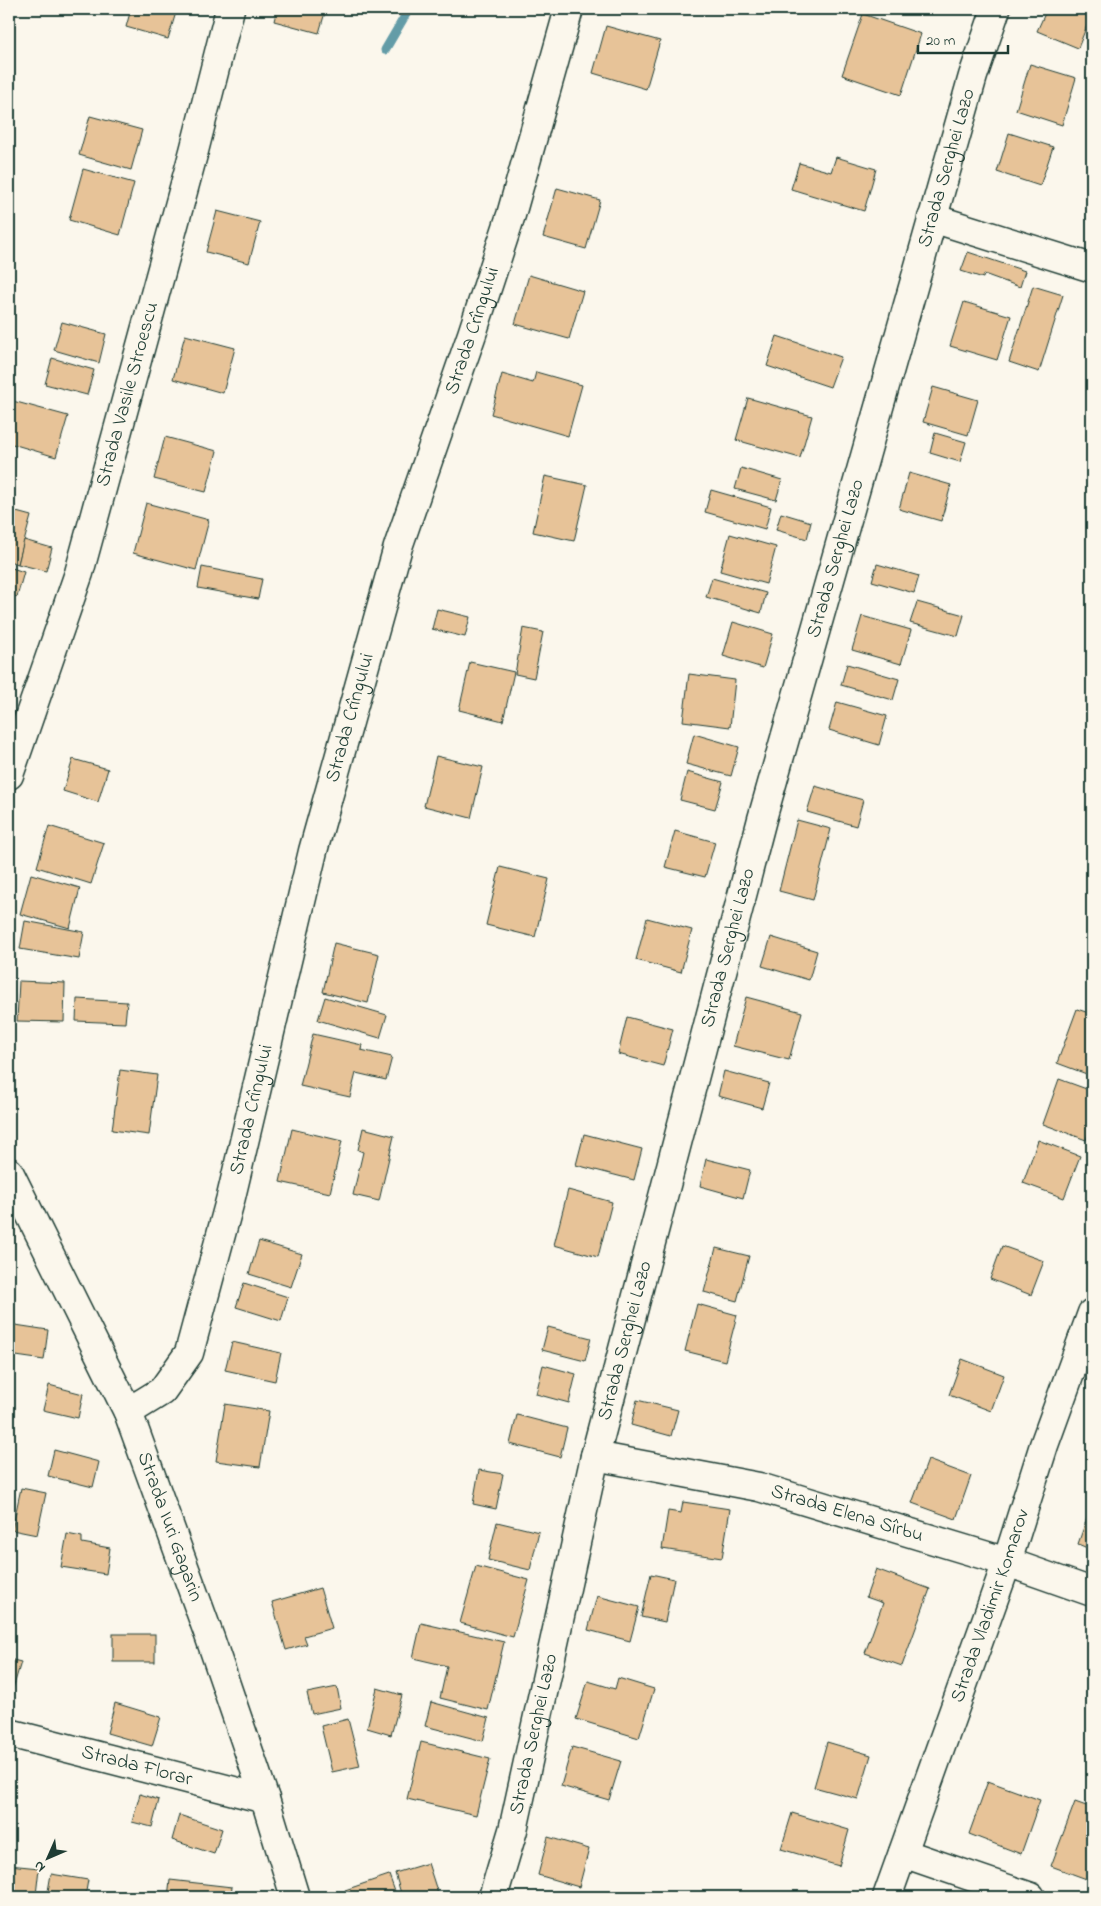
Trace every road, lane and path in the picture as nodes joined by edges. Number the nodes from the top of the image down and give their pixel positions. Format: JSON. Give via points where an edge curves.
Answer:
{"nodes":[{"id":1,"x":230,"y":9,"type":"edge"},
{"id":2,"x":569,"y":9,"type":"edge"},
{"id":3,"x":996,"y":9,"type":"edge"},
{"id":4,"x":932,"y":218,"type":"junction"},
{"id":5,"x":1092,"y":268,"type":"edge"},
{"id":6,"x":9,"y":775,"type":"edge"},
{"id":7,"x":9,"y":1172,"type":"edge"},
{"id":8,"x":1092,"y":1313,"type":"edge"},
{"id":9,"x":128,"y":1412,"type":"junction"},
{"id":10,"x":595,"y":1456,"type":"junction"},
{"id":11,"x":1007,"y":1562,"type":"junction"},
{"id":12,"x":1092,"y":1592,"type":"edge"},
{"id":13,"x":9,"y":1733,"type":"edge"},
{"id":14,"x":266,"y":1799,"type":"junction"},
{"id":15,"x":904,"y":1853,"type":"junction"},
{"id":16,"x":295,"y":1897,"type":"edge"},
{"id":17,"x":493,"y":1897,"type":"edge"},
{"id":18,"x":887,"y":1897,"type":"edge"},
{"id":19,"x":1031,"y":1897,"type":"edge"}],
"edges":[{"from":1,"to":6,"type":"street","name":"Strada Vasile Stroescu","via":[[80,573]]},
{"from":2,"to":9,"type":"street","name":"Strada Crîngului","via":[[511,215],[395,556],[313,851],[232,1197],[189,1353],[162,1391]]},
{"from":3,"to":4,"type":"street","name":"Strada Serghei Lazo"},
{"from":4,"to":5,"type":"street"},
{"from":4,"to":10,"type":"street","name":"Strada Serghei Lazo","via":[[762,819]]},
{"from":7,"to":9,"type":"street","name":"Strada Iuri Gagarin"},
{"from":8,"to":11,"type":"street","name":"Strada Vladimir Komarov","via":[[1044,1445]]},
{"from":9,"to":14,"type":"street","name":"Strada Iuri Gagarin"},
{"from":10,"to":11,"type":"street","name":"Strada Elena Sîrbu","via":[[759,1487]]},
{"from":10,"to":17,"type":"street","name":"Strada Serghei Lazo","via":[[513,1830]]},
{"from":11,"to":12,"type":"street","name":"Strada Elena Sîrbu"},
{"from":11,"to":15,"type":"street","name":"Strada Vladimir Komarov"},
{"from":13,"to":14,"type":"street","name":"Strada Florar"},
{"from":14,"to":16,"type":"street","name":"Strada Iuri Gagarin"},
{"from":15,"to":18,"type":"street","name":"Strada Vladimir Komarov"},
{"from":15,"to":19,"type":"street"}]}
